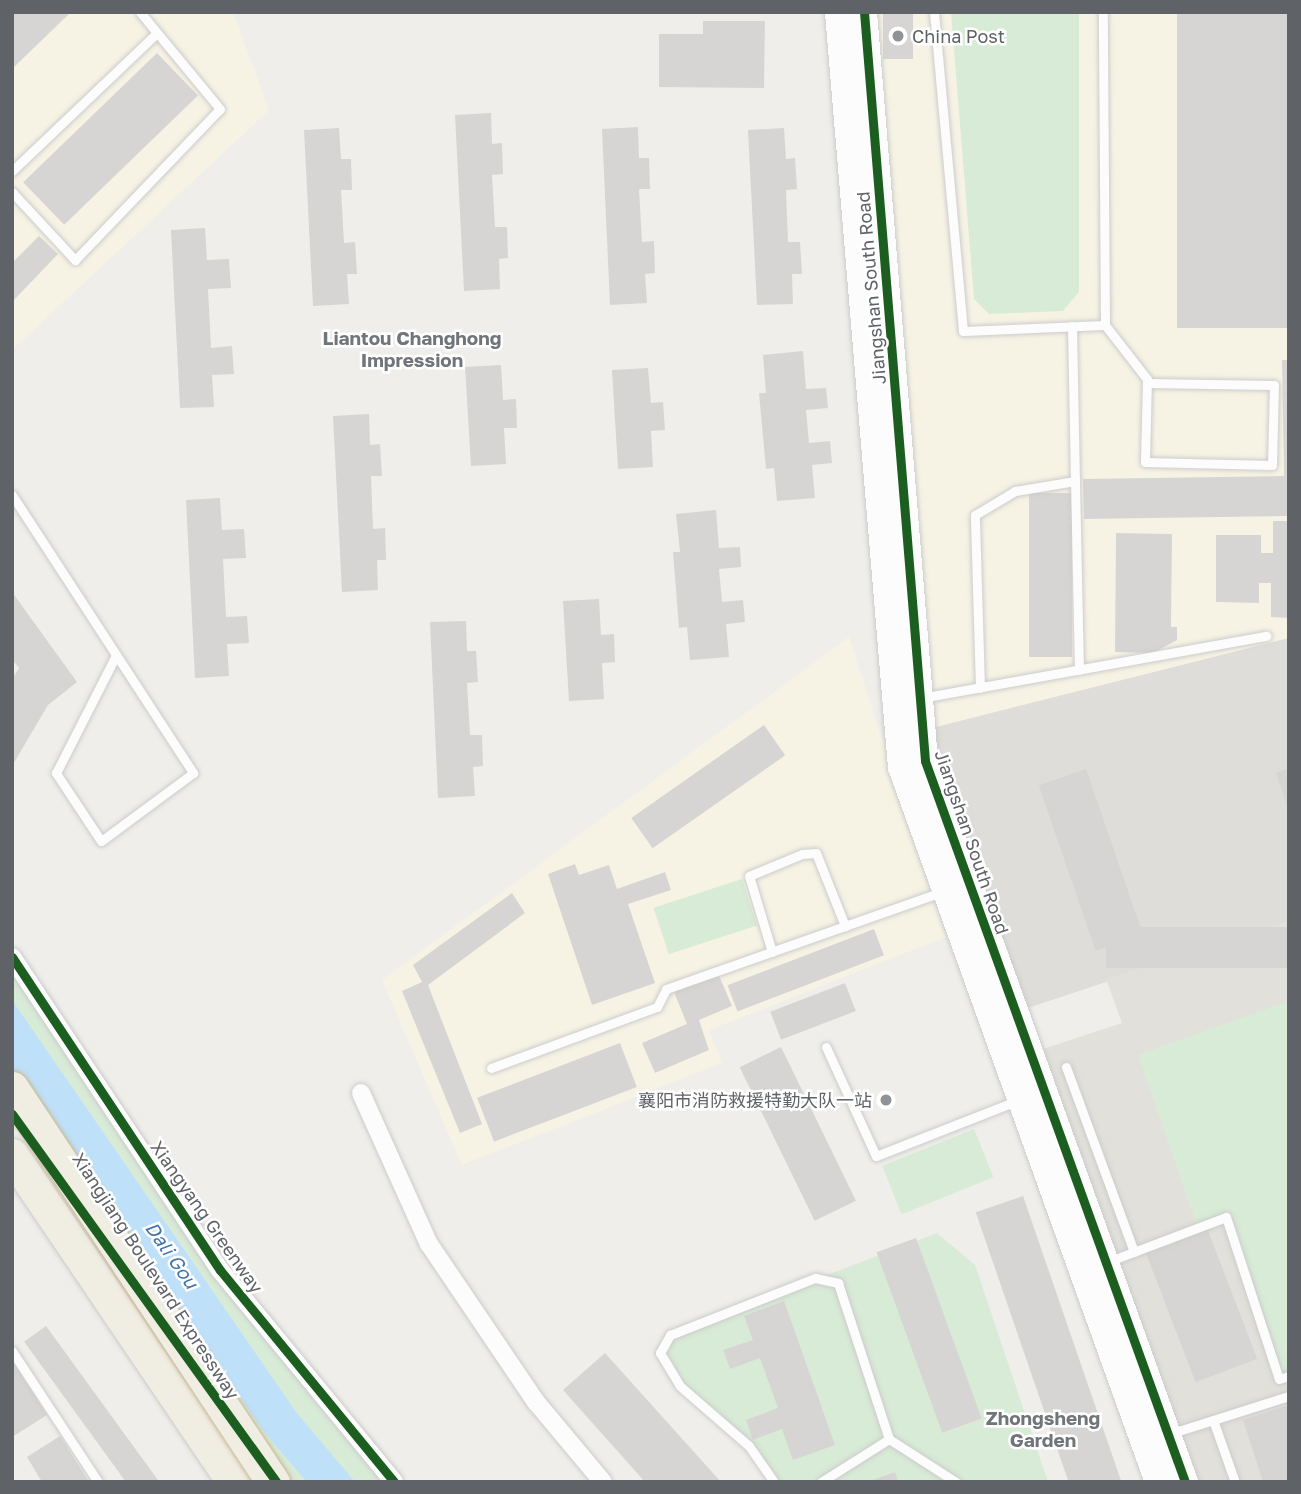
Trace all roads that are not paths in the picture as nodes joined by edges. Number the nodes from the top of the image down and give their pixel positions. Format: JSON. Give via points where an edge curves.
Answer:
{"nodes":[{"id":1,"x":140,"y":12,"type":"edge"},
{"id":2,"x":838,"y":12,"type":"edge"},
{"id":3,"x":864,"y":12,"type":"edge"},
{"id":4,"x":934,"y":12,"type":"edge"},
{"id":5,"x":1103,"y":12,"type":"edge"},
{"id":6,"x":157,"y":33,"type":"junction"},
{"id":7,"x":12,"y":171,"type":"edge"},
{"id":8,"x":12,"y":192,"type":"edge"},
{"id":9,"x":1105,"y":325,"type":"junction"},
{"id":10,"x":1072,"y":326,"type":"junction"},
{"id":11,"x":1147,"y":383,"type":"junction"},
{"id":12,"x":1075,"y":481,"type":"junction"},
{"id":13,"x":12,"y":495,"type":"edge"},
{"id":14,"x":1266,"y":636,"type":"dead end"},
{"id":15,"x":116,"y":655,"type":"junction"},
{"id":16,"x":1079,"y":670,"type":"junction"},
{"id":17,"x":980,"y":688,"type":"junction"},
{"id":18,"x":919,"y":699,"type":"junction"},
{"id":19,"x":946,"y":891,"type":"junction"},
{"id":20,"x":845,"y":926,"type":"junction"},
{"id":21,"x":772,"y":952,"type":"junction"},
{"id":22,"x":12,"y":957,"type":"edge"},
{"id":23,"x":826,"y":1047,"type":"dead end"},
{"id":24,"x":1066,"y":1067,"type":"dead end"},
{"id":25,"x":491,"y":1068,"type":"dead end"},
{"id":26,"x":12,"y":1088,"type":"edge"},
{"id":27,"x":361,"y":1093,"type":"dead end"},
{"id":28,"x":1021,"y":1099,"type":"junction"},
{"id":29,"x":12,"y":1114,"type":"edge"},
{"id":30,"x":12,"y":1155,"type":"edge"},
{"id":31,"x":1133,"y":1252,"type":"junction"},
{"id":32,"x":1106,"y":1263,"type":"junction"},
{"id":33,"x":12,"y":1352,"type":"edge"},
{"id":34,"x":1289,"y":1376,"type":"edge"},
{"id":35,"x":1289,"y":1396,"type":"edge"},
{"id":36,"x":1213,"y":1420,"type":"junction"},
{"id":37,"x":1168,"y":1435,"type":"junction"},
{"id":38,"x":889,"y":1439,"type":"junction"},
{"id":39,"x":97,"y":1482,"type":"edge"},
{"id":40,"x":233,"y":1482,"type":"edge"},
{"id":41,"x":274,"y":1482,"type":"edge"},
{"id":42,"x":394,"y":1482,"type":"edge"},
{"id":43,"x":603,"y":1482,"type":"edge"},
{"id":44,"x":774,"y":1482,"type":"edge"},
{"id":45,"x":821,"y":1482,"type":"edge"},
{"id":46,"x":956,"y":1482,"type":"edge"},
{"id":47,"x":1158,"y":1482,"type":"edge"},
{"id":48,"x":1185,"y":1482,"type":"edge"},
{"id":49,"x":1235,"y":1482,"type":"edge"}],
"edges":[{"from":1,"to":6,"type":"lane"},
{"from":2,"to":19,"type":"street","name":"Jiangshan South Road","via":[[901,767]]},
{"from":3,"to":18,"type":"street","name":"Jiangshan South Road"},
{"from":4,"to":10,"type":"lane","via":[[963,331]]},
{"from":5,"to":9,"type":"lane"},
{"from":6,"to":7,"type":"lane"},
{"from":6,"to":8,"type":"lane","via":[[220,109],[75,260]]},
{"from":9,"to":10,"type":"lane"},
{"from":9,"to":11,"type":"lane"},
{"from":10,"to":12,"type":"lane"},
{"from":11,"to":11,"type":"lane","via":[[1145,462],[1272,465],[1274,385]]},
{"from":12,"to":16,"type":"lane"},
{"from":12,"to":17,"type":"lane","via":[[1015,491],[975,515]]},
{"from":13,"to":15,"type":"lane"},
{"from":14,"to":16,"type":"lane"},
{"from":15,"to":15,"type":"lane","via":[[193,773],[101,841],[56,773]]},
{"from":16,"to":17,"type":"lane"},
{"from":17,"to":18,"type":"lane"},
{"from":18,"to":32,"type":"street","name":"Jiangshan South Road","via":[[925,761]]},
{"from":19,"to":20,"type":"lane"},
{"from":19,"to":28,"type":"street","name":"Jiangshan South Road"},
{"from":20,"to":21,"type":"lane"},
{"from":20,"to":21,"type":"lane","via":[[816,853],[802,854],[750,876]]},
{"from":21,"to":25,"type":"lane","via":[[666,989],[657,1007]]},
{"from":22,"to":42,"type":"street","name":"Xiangyang Greenway","via":[[220,1270]]},
{"from":23,"to":28,"type":"lane","via":[[876,1156]]},
{"from":24,"to":31,"type":"lane"},
{"from":26,"to":41,"type":"highway","name":"Xiangjiang Boulevard Expressway","bridge":true},
{"from":27,"to":43,"type":"street","via":[[429,1244],[536,1402]]},
{"from":28,"to":47,"type":"street","name":"Jiangshan South Road"},
{"from":29,"to":41,"type":"street"},
{"from":30,"to":40,"type":"highway"},
{"from":31,"to":32,"type":"lane"},
{"from":31,"to":34,"type":"lane","via":[[1226,1217],[1279,1380]]},
{"from":32,"to":37,"type":"street","name":"Jiangshan South Road"},
{"from":33,"to":39,"type":"lane"},
{"from":35,"to":36,"type":"lane"},
{"from":36,"to":37,"type":"lane"},
{"from":36,"to":49,"type":"lane"},
{"from":37,"to":48,"type":"street","name":"Jiangshan South Road"},
{"from":38,"to":44,"type":"lane","via":[[838,1283],[815,1278],[670,1335],[660,1353],[680,1385],[750,1447]]},
{"from":38,"to":45,"type":"lane"},
{"from":38,"to":46,"type":"lane"}]}
